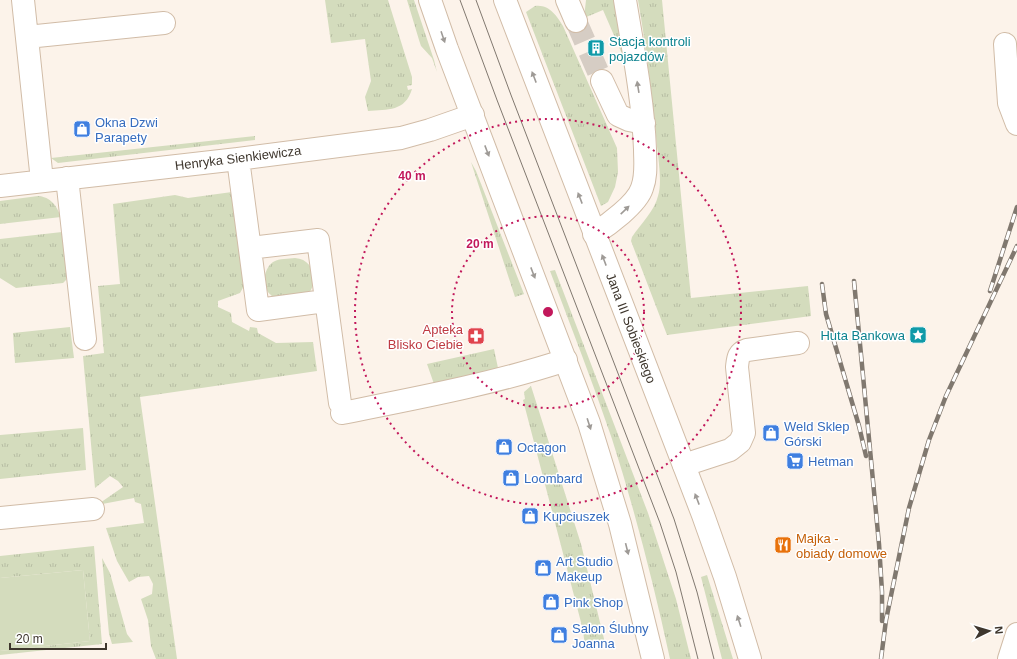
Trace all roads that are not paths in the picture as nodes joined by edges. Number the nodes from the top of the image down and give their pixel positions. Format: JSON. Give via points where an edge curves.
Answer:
{"nodes":[{"id":1,"x":23,"y":0,"type":"edge"},
{"id":2,"x":430,"y":0,"type":"edge"},
{"id":3,"x":505,"y":0,"type":"edge"},
{"id":4,"x":567,"y":0,"type":"edge"},
{"id":5,"x":625,"y":0,"type":"edge"},
{"id":6,"x":576,"y":21,"type":"tunnel mouth"},
{"id":7,"x":164,"y":23,"type":"dead end"},
{"id":8,"x":27,"y":37,"type":"junction"},
{"id":9,"x":1004,"y":44,"type":"dead end"},
{"id":10,"x":602,"y":81,"type":"tunnel mouth"},
{"id":11,"x":473,"y":115,"type":"junction"},
{"id":12,"x":644,"y":123,"type":"junction"},
{"id":13,"x":1017,"y":124,"type":"edge"},
{"id":14,"x":238,"y":159,"type":"junction"},
{"id":15,"x":67,"y":178,"type":"junction"},
{"id":16,"x":42,"y":181,"type":"junction"},
{"id":17,"x":0,"y":186,"type":"edge"},
{"id":18,"x":594,"y":234,"type":"junction"},
{"id":19,"x":250,"y":248,"type":"junction"},
{"id":20,"x":325,"y":301,"type":"junction"},
{"id":21,"x":85,"y":339,"type":"dead end"},
{"id":22,"x":798,"y":343,"type":"dead end"},
{"id":23,"x":566,"y":360,"type":"junction"},
{"id":24,"x":684,"y":465,"type":"junction"},
{"id":25,"x":93,"y":509,"type":"dead end"},
{"id":26,"x":0,"y":518,"type":"edge"},
{"id":27,"x":653,"y":659,"type":"edge"},
{"id":28,"x":750,"y":659,"type":"edge"}],
"edges":[{"from":1,"to":8,"type":"main road"},
{"from":2,"to":11,"type":"main road","one_way":true},
{"from":18,"to":3,"type":"main road","name":"Jana III Sobieskiego","one_way":true},
{"from":4,"to":6,"type":"main road"},
{"from":12,"to":5,"type":"main road","one_way":true},
{"from":7,"to":8,"type":"main road"},
{"from":8,"to":16,"type":"main road"},
{"from":9,"to":13,"type":"main road","via":[[1009,104]]},
{"from":10,"to":12,"type":"main road","via":[[618,115]]},
{"from":11,"to":14,"type":"main road","name":"Henryka Sienkiewicza","via":[[412,136]]},
{"from":11,"to":23,"type":"main road","one_way":true},
{"from":18,"to":12,"type":"main road","one_way":true,"via":[[629,206],[642,189],[646,173]]},
{"from":14,"to":15,"type":"main road","name":"Henryka Sienkiewicza"},
{"from":14,"to":19,"type":"main road"},
{"from":15,"to":16,"type":"main road","name":"Henryka Sienkiewicza"},
{"from":15,"to":21,"type":"main road"},
{"from":16,"to":17,"type":"main road","name":"Henryka Sienkiewicza"},
{"from":24,"to":18,"type":"main road","name":"Jana III Sobieskiego","one_way":true},
{"from":19,"to":20,"type":"main road","via":[[318,240]]},
{"from":19,"to":20,"type":"main road","via":[[258,310]]},
{"from":20,"to":23,"type":"main road","via":[[341,408],[458,390]]},
{"from":22,"to":24,"type":"main road","via":[[741,352],[737,367],[744,433],[740,442],[730,450]]},
{"from":23,"to":27,"type":"main road","one_way":true,"via":[[589,423],[620,524]]},
{"from":28,"to":24,"type":"main road","name":"Jana III Sobieskiego","one_way":true,"via":[[716,551]]},
{"from":25,"to":26,"type":"main road"}]}
